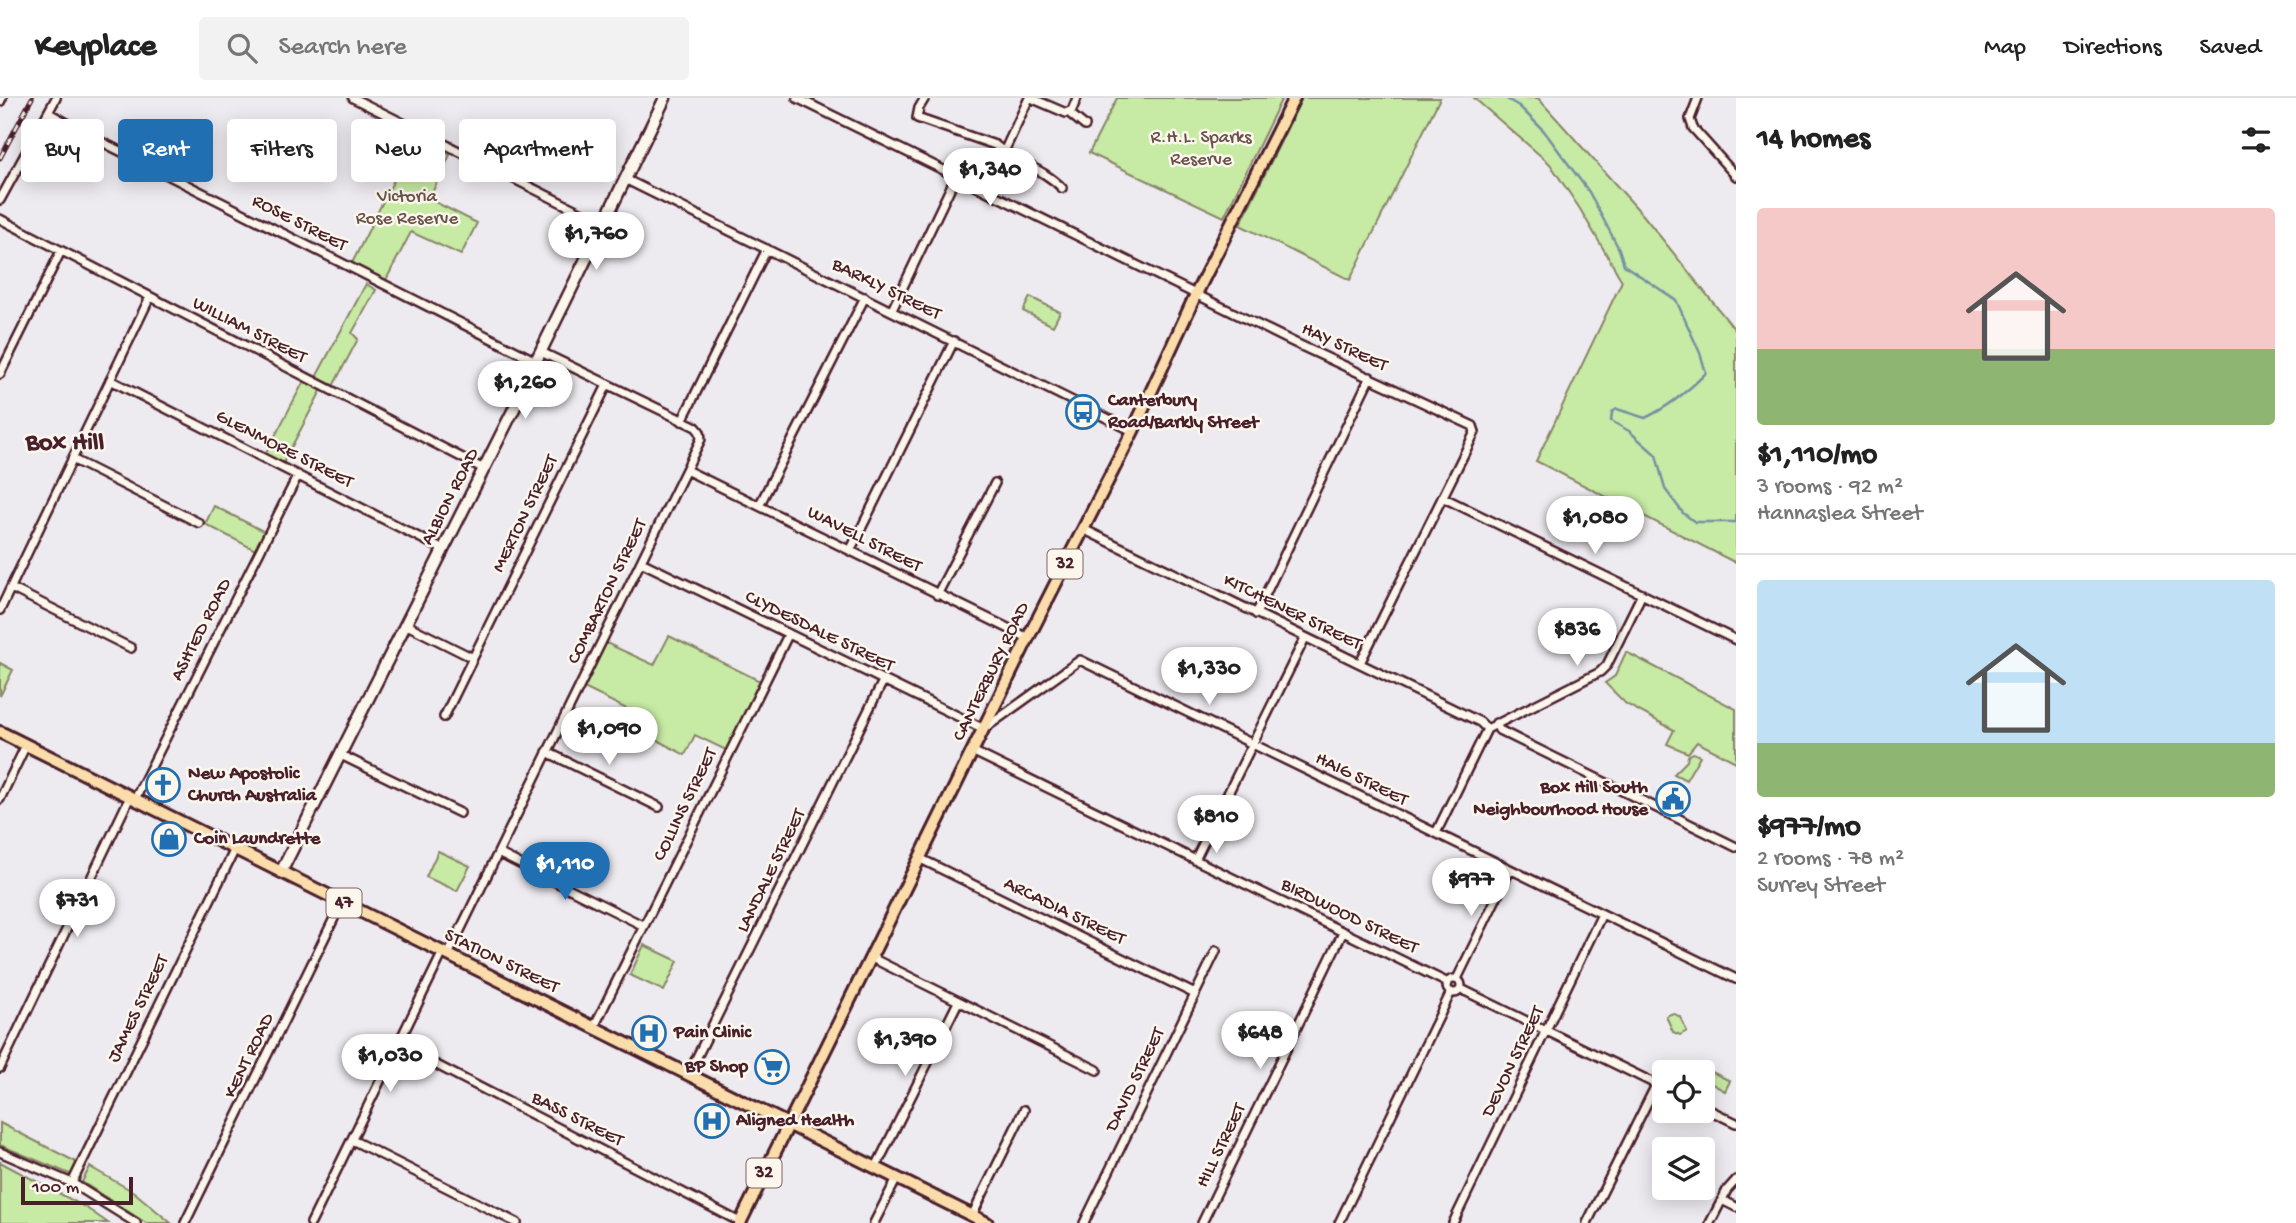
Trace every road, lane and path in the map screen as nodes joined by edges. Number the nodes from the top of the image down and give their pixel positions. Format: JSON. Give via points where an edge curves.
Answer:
{"nodes":[{"id":1,"x":56,"y":98,"type":"edge"},
{"id":2,"x":353,"y":98,"type":"edge"},
{"id":3,"x":666,"y":98,"type":"edge"},
{"id":4,"x":797,"y":98,"type":"edge"},
{"id":5,"x":925,"y":98,"type":"edge"},
{"id":6,"x":1030,"y":98,"type":"edge"},
{"id":7,"x":1077,"y":98,"type":"edge"},
{"id":8,"x":1294,"y":98,"type":"edge"},
{"id":9,"x":1698,"y":98,"type":"edge"},
{"id":10,"x":1068,"y":112,"type":"junction"},
{"id":11,"x":49,"y":113,"type":"junction"},
{"id":12,"x":1085,"y":126,"type":"dead end"},
{"id":13,"x":1004,"y":153,"type":"junction"},
{"id":14,"x":956,"y":176,"type":"junction"},
{"id":15,"x":1736,"y":176,"type":"edge"},
{"id":16,"x":625,"y":179,"type":"junction"},
{"id":17,"x":1062,"y":188,"type":"dead end"},
{"id":18,"x":990,"y":193,"type":"junction"},
{"id":19,"x":0,"y":200,"type":"edge"},
{"id":20,"x":0,"y":219,"type":"edge"},
{"id":21,"x":603,"y":223,"type":"junction"},
{"id":22,"x":767,"y":249,"type":"junction"},
{"id":23,"x":61,"y":251,"type":"junction"},
{"id":24,"x":1196,"y":294,"type":"junction"},
{"id":25,"x":865,"y":296,"type":"junction"},
{"id":26,"x":150,"y":298,"type":"junction"},
{"id":27,"x":892,"y":310,"type":"junction"},
{"id":28,"x":954,"y":341,"type":"junction"},
{"id":29,"x":538,"y":356,"type":"junction"},
{"id":30,"x":0,"y":374,"type":"edge"},
{"id":31,"x":1370,"y":377,"type":"junction"},
{"id":32,"x":110,"y":380,"type":"junction"},
{"id":33,"x":607,"y":385,"type":"junction"},
{"id":34,"x":682,"y":421,"type":"junction"},
{"id":35,"x":1133,"y":431,"type":"junction"},
{"id":36,"x":700,"y":432,"type":"joint"},
{"id":37,"x":72,"y":459,"type":"junction"},
{"id":38,"x":484,"y":469,"type":"junction"},
{"id":39,"x":686,"y":470,"type":"junction"},
{"id":40,"x":298,"y":475,"type":"junction"},
{"id":41,"x":995,"y":483,"type":"dead end"},
{"id":42,"x":1442,"y":497,"type":"junction"},
{"id":43,"x":759,"y":506,"type":"junction"},
{"id":44,"x":199,"y":523,"type":"dead end"},
{"id":45,"x":1083,"y":529,"type":"junction"},
{"id":46,"x":444,"y":550,"type":"junction"},
{"id":47,"x":850,"y":551,"type":"junction"},
{"id":48,"x":641,"y":562,"type":"junction"},
{"id":49,"x":11,"y":588,"type":"junction"},
{"id":50,"x":1642,"y":594,"type":"junction"},
{"id":51,"x":937,"y":595,"type":"junction"},
{"id":52,"x":0,"y":610,"type":"edge"},
{"id":53,"x":1256,"y":614,"type":"junction"},
{"id":54,"x":405,"y":624,"type":"junction"},
{"id":55,"x":788,"y":635,"type":"junction"},
{"id":56,"x":1028,"y":638,"type":"junction"},
{"id":57,"x":1305,"y":638,"type":"junction"},
{"id":58,"x":1736,"y":640,"type":"edge"},
{"id":59,"x":131,"y":648,"type":"dead end"},
{"id":60,"x":473,"y":658,"type":"junction"},
{"id":61,"x":1360,"y":663,"type":"junction"},
{"id":62,"x":883,"y":681,"type":"junction"},
{"id":63,"x":444,"y":717,"type":"dead end"},
{"id":64,"x":1496,"y":723,"type":"junction"},
{"id":65,"x":984,"y":729,"type":"junction"},
{"id":66,"x":1486,"y":729,"type":"junction"},
{"id":67,"x":0,"y":732,"type":"edge"},
{"id":68,"x":1253,"y":744,"type":"junction"},
{"id":69,"x":26,"y":745,"type":"junction"},
{"id":70,"x":972,"y":751,"type":"junction"},
{"id":71,"x":547,"y":752,"type":"junction"},
{"id":72,"x":341,"y":755,"type":"junction"},
{"id":73,"x":132,"y":798,"type":"junction"},
{"id":74,"x":0,"y":799,"type":"edge"},
{"id":75,"x":659,"y":807,"type":"dead end"},
{"id":76,"x":460,"y":813,"type":"dead end"},
{"id":77,"x":1436,"y":833,"type":"junction"},
{"id":78,"x":1736,"y":847,"type":"edge"},
{"id":79,"x":235,"y":849,"type":"junction"},
{"id":80,"x":498,"y":853,"type":"junction"},
{"id":81,"x":919,"y":858,"type":"junction"},
{"id":82,"x":1195,"y":860,"type":"junction"},
{"id":83,"x":1510,"y":870,"type":"junction"},
{"id":84,"x":281,"y":872,"type":"junction"},
{"id":85,"x":342,"y":902,"type":"junction"},
{"id":86,"x":1602,"y":914,"type":"junction"},
{"id":87,"x":644,"y":926,"type":"junction"},
{"id":88,"x":1343,"y":932,"type":"junction"},
{"id":89,"x":1216,"y":951,"type":"dead end"},
{"id":90,"x":445,"y":954,"type":"junction"},
{"id":91,"x":870,"y":957,"type":"junction"},
{"id":92,"x":1457,"y":979,"type":"junction"},
{"id":93,"x":1736,"y":979,"type":"edge"},
{"id":94,"x":1448,"y":983,"type":"junction"},
{"id":95,"x":1461,"y":989,"type":"junction"},
{"id":96,"x":1451,"y":992,"type":"junction"},
{"id":97,"x":1195,"y":994,"type":"junction"},
{"id":98,"x":958,"y":1002,"type":"junction"},
{"id":99,"x":594,"y":1027,"type":"junction"},
{"id":100,"x":1547,"y":1031,"type":"junction"},
{"id":101,"x":398,"y":1045,"type":"junction"},
{"id":102,"x":0,"y":1068,"type":"edge"},
{"id":103,"x":1097,"y":1070,"type":"dead end"},
{"id":104,"x":688,"y":1075,"type":"junction"},
{"id":105,"x":1652,"y":1083,"type":"edge"},
{"id":106,"x":1652,"y":1102,"type":"edge"},
{"id":107,"x":1024,"y":1110,"type":"dead end"},
{"id":108,"x":1715,"y":1113,"type":"edge"},
{"id":109,"x":787,"y":1123,"type":"junction"},
{"id":110,"x":1736,"y":1124,"type":"edge"},
{"id":111,"x":352,"y":1140,"type":"junction"},
{"id":112,"x":0,"y":1152,"type":"edge"},
{"id":113,"x":876,"y":1167,"type":"junction"},
{"id":114,"x":897,"y":1178,"type":"junction"},
{"id":115,"x":1736,"y":1180,"type":"edge"},
{"id":116,"x":72,"y":1183,"type":"junction"},
{"id":117,"x":1722,"y":1200,"type":"junction"},
{"id":118,"x":1736,"y":1207,"type":"edge"},
{"id":119,"x":972,"y":1216,"type":"junction"},
{"id":120,"x":740,"y":1222,"type":"edge"},
{"id":121,"x":136,"y":1223,"type":"edge"},
{"id":122,"x":185,"y":1223,"type":"edge"},
{"id":123,"x":311,"y":1223,"type":"edge"},
{"id":124,"x":517,"y":1223,"type":"edge"},
{"id":125,"x":874,"y":1223,"type":"edge"},
{"id":126,"x":987,"y":1223,"type":"edge"},
{"id":127,"x":1084,"y":1223,"type":"edge"},
{"id":128,"x":1202,"y":1223,"type":"edge"},
{"id":129,"x":1339,"y":1223,"type":"edge"},
{"id":130,"x":1453,"y":1223,"type":"edge"},
{"id":131,"x":1587,"y":1223,"type":"edge"},
{"id":132,"x":1710,"y":1223,"type":"edge"}],
"edges":[{"from":1,"to":11,"type":"street"},
{"from":2,"to":21,"type":"street"},
{"from":3,"to":16,"type":"street","name":"ALBION ROAD"},
{"from":4,"to":14,"type":"street","name":"HAY STREET"},
{"from":5,"to":13,"type":"street","via":[[917,118],[995,145]]},
{"from":6,"to":10,"type":"street"},
{"from":6,"to":13,"type":"street"},
{"from":7,"to":10,"type":"street"},
{"from":8,"to":24,"type":"main road","name":"CANTERBURY ROAD","number":"32"},
{"from":9,"to":15,"type":"street","via":[[1690,119],[1693,128]]},
{"from":10,"to":12,"type":"street"},
{"from":11,"to":19,"type":"street"},
{"from":11,"to":29,"type":"street","name":"ROSE STREET"},
{"from":13,"to":17,"type":"street"},
{"from":13,"to":18,"type":"street"},
{"from":14,"to":18,"type":"street","name":"HAY STREET"},
{"from":14,"to":27,"type":"street"},
{"from":16,"to":21,"type":"street","name":"ALBION ROAD"},
{"from":16,"to":22,"type":"street","name":"BARKLY STREET"},
{"from":18,"to":24,"type":"street","name":"HAY STREET"},
{"from":20,"to":23,"type":"street","name":"WILLIAM STREET"},
{"from":21,"to":29,"type":"street","name":"ALBION ROAD"},
{"from":22,"to":25,"type":"street","name":"BARKLY STREET"},
{"from":22,"to":34,"type":"street"},
{"from":23,"to":26,"type":"street","name":"WILLIAM STREET"},
{"from":23,"to":30,"type":"street"},
{"from":24,"to":31,"type":"street","name":"HAY STREET"},
{"from":24,"to":35,"type":"main road","name":"CANTERBURY ROAD","number":"32"},
{"from":25,"to":27,"type":"street","name":"BARKLY STREET"},
{"from":25,"to":43,"type":"street"},
{"from":26,"to":32,"type":"street"},
{"from":26,"to":38,"type":"street","name":"WILLIAM STREET"},
{"from":27,"to":28,"type":"street","name":"BARKLY STREET"},
{"from":28,"to":35,"type":"street","name":"BARKLY STREET"},
{"from":28,"to":47,"type":"street"},
{"from":29,"to":33,"type":"street","name":"ROSE STREET"},
{"from":29,"to":38,"type":"street","name":"ALBION ROAD"},
{"from":31,"to":42,"type":"street","name":"HAY STREET","via":[[1473,426],[1475,432]]},
{"from":31,"to":53,"type":"street"},
{"from":32,"to":37,"type":"street"},
{"from":32,"to":40,"type":"street","name":"GLENMORE STREET"},
{"from":33,"to":34,"type":"street","name":"ROSE STREET"},
{"from":33,"to":60,"type":"street","name":"MERTON STREET"},
{"from":34,"to":36,"type":"street","name":"ROSE STREET"},
{"from":35,"to":45,"type":"main road","name":"CANTERBURY ROAD","number":"32"},
{"from":36,"to":39,"type":"street","name":"COMBARTON STREET"},
{"from":37,"to":44,"type":"street"},
{"from":37,"to":49,"type":"street"},
{"from":38,"to":46,"type":"street","name":"ALBION ROAD"},
{"from":39,"to":43,"type":"street","name":"WAVELL STREET"},
{"from":39,"to":48,"type":"street","name":"COMBARTON STREET"},
{"from":40,"to":46,"type":"street","name":"GLENMORE STREET"},
{"from":40,"to":73,"type":"street","name":"ASHTED ROAD"},
{"from":41,"to":51,"type":"street"},
{"from":42,"to":50,"type":"street"},
{"from":42,"to":61,"type":"street"},
{"from":43,"to":47,"type":"street","name":"WAVELL STREET"},
{"from":45,"to":53,"type":"street","name":"KITCHENER STREET"},
{"from":45,"to":56,"type":"main road","name":"CANTERBURY ROAD","number":"32"},
{"from":46,"to":54,"type":"street","name":"ALBION ROAD"},
{"from":47,"to":51,"type":"street","name":"WAVELL STREET"},
{"from":48,"to":55,"type":"street","name":"CLYDESDALE STREET"},
{"from":48,"to":71,"type":"street","name":"COMBARTON STREET"},
{"from":49,"to":52,"type":"street"},
{"from":49,"to":59,"type":"street"},
{"from":50,"to":58,"type":"street"},
{"from":50,"to":64,"type":"street","via":[[1600,672]]},
{"from":51,"to":56,"type":"street","name":"WAVELL STREET"},
{"from":53,"to":57,"type":"street","name":"KITCHENER STREET"},
{"from":54,"to":60,"type":"street"},
{"from":54,"to":72,"type":"street","name":"ALBION ROAD"},
{"from":55,"to":62,"type":"street","name":"CLYDESDALE STREET"},
{"from":55,"to":87,"type":"street","name":"COLLINS STREET"},
{"from":56,"to":65,"type":"main road","name":"CANTERBURY ROAD","number":"32"},
{"from":57,"to":61,"type":"street","name":"KITCHENER STREET"},
{"from":57,"to":68,"type":"street"},
{"from":60,"to":63,"type":"street","name":"MERTON STREET"},
{"from":61,"to":66,"type":"street","name":"KITCHENER STREET"},
{"from":62,"to":65,"type":"street","name":"CLYDESDALE STREET"},
{"from":62,"to":104,"type":"street","name":"LANDALE STREET"},
{"from":64,"to":66,"type":"street"},
{"from":64,"to":78,"type":"street","via":[[1499,730]]},
{"from":65,"to":68,"type":"street","name":"HAIG STREET","via":[[1080,660]]},
{"from":65,"to":70,"type":"main road","name":"CANTERBURY ROAD","number":"32"},
{"from":66,"to":77,"type":"street"},
{"from":67,"to":69,"type":"main road","name":"STATION STREET","number":"47"},
{"from":68,"to":77,"type":"street","name":"HAIG STREET"},
{"from":68,"to":82,"type":"street"},
{"from":69,"to":73,"type":"main road","name":"STATION STREET","number":"47"},
{"from":69,"to":74,"type":"street"},
{"from":70,"to":81,"type":"main road","name":"CANTERBURY ROAD","number":"32"},
{"from":70,"to":82,"type":"street","name":"BIRDWOOD STREET"},
{"from":71,"to":75,"type":"street"},
{"from":71,"to":80,"type":"street","name":"COMBARTON STREET"},
{"from":72,"to":76,"type":"street"},
{"from":72,"to":84,"type":"street","name":"ALBION ROAD"},
{"from":73,"to":79,"type":"main road","name":"STATION STREET","number":"47"},
{"from":73,"to":102,"type":"street","name":"ASHTED ROAD"},
{"from":77,"to":83,"type":"street","name":"HAIG STREET"},
{"from":79,"to":84,"type":"main road","name":"STATION STREET","number":"47"},
{"from":79,"to":116,"type":"street","name":"JAMES STREET"},
{"from":80,"to":87,"type":"street"},
{"from":80,"to":90,"type":"street","name":"COMBARTON STREET"},
{"from":81,"to":91,"type":"main road","name":"CANTERBURY ROAD","number":"32"},
{"from":81,"to":97,"type":"street","name":"ARCADIA STREET"},
{"from":82,"to":88,"type":"street","name":"BIRDWOOD STREET"},
{"from":83,"to":86,"type":"street","name":"HAIG STREET"},
{"from":83,"to":92,"type":"street"},
{"from":84,"to":85,"type":"main road","name":"STATION STREET","number":"47"},
{"from":85,"to":90,"type":"main road","name":"STATION STREET","number":"47"},
{"from":85,"to":122,"type":"street","name":"KENT ROAD"},
{"from":86,"to":93,"type":"street","name":"HAIG STREET"},
{"from":86,"to":100,"type":"street","name":"DEVON STREET"},
{"from":87,"to":99,"type":"street","name":"COLLINS STREET"},
{"from":88,"to":94,"type":"street","name":"BIRDWOOD STREET"},
{"from":88,"to":128,"type":"street","name":"HILL STREET"},
{"from":89,"to":97,"type":"street","name":"DAVID STREET"},
{"from":90,"to":99,"type":"main road","name":"STATION STREET","number":"47"},
{"from":90,"to":101,"type":"street","name":"COMBARTON STREET"},
{"from":91,"to":98,"type":"street"},
{"from":91,"to":109,"type":"main road","name":"CANTERBURY ROAD","number":"32"},
{"from":92,"to":94,"type":"street"},
{"from":92,"to":95,"type":"street"},
{"from":94,"to":96,"type":"street"},
{"from":95,"to":96,"type":"street"},
{"from":95,"to":100,"type":"street"},
{"from":96,"to":129,"type":"street"},
{"from":97,"to":127,"type":"street","name":"DAVID STREET"},
{"from":98,"to":103,"type":"street"},
{"from":98,"to":113,"type":"street"},
{"from":99,"to":104,"type":"main road","name":"STATION STREET","number":"47"},
{"from":100,"to":105,"type":"street"},
{"from":100,"to":130,"type":"street","name":"DEVON STREET"},
{"from":101,"to":111,"type":"street","name":"COMBARTON STREET"},
{"from":101,"to":120,"type":"street","name":"BASS STREET"},
{"from":104,"to":109,"type":"main road","name":"STATION STREET","number":"47"},
{"from":106,"to":131,"type":"street"},
{"from":107,"to":119,"type":"street"},
{"from":108,"to":110,"type":"street"},
{"from":109,"to":113,"type":"main road","name":"STATION STREET","number":"47"},
{"from":109,"to":120,"type":"main road","name":"CANTERBURY ROAD","number":"32"},
{"from":111,"to":123,"type":"street","name":"COMBARTON STREET"},
{"from":111,"to":124,"type":"street"},
{"from":112,"to":116,"type":"street"},
{"from":113,"to":114,"type":"main road","name":"STATION STREET","number":"47"},
{"from":114,"to":119,"type":"main road","name":"STATION STREET","number":"47"},
{"from":114,"to":125,"type":"street"},
{"from":115,"to":117,"type":"street"},
{"from":116,"to":121,"type":"street"},
{"from":117,"to":118,"type":"street"},
{"from":117,"to":132,"type":"street"},
{"from":119,"to":126,"type":"main road","name":"STATION STREET","number":"47"}]}
